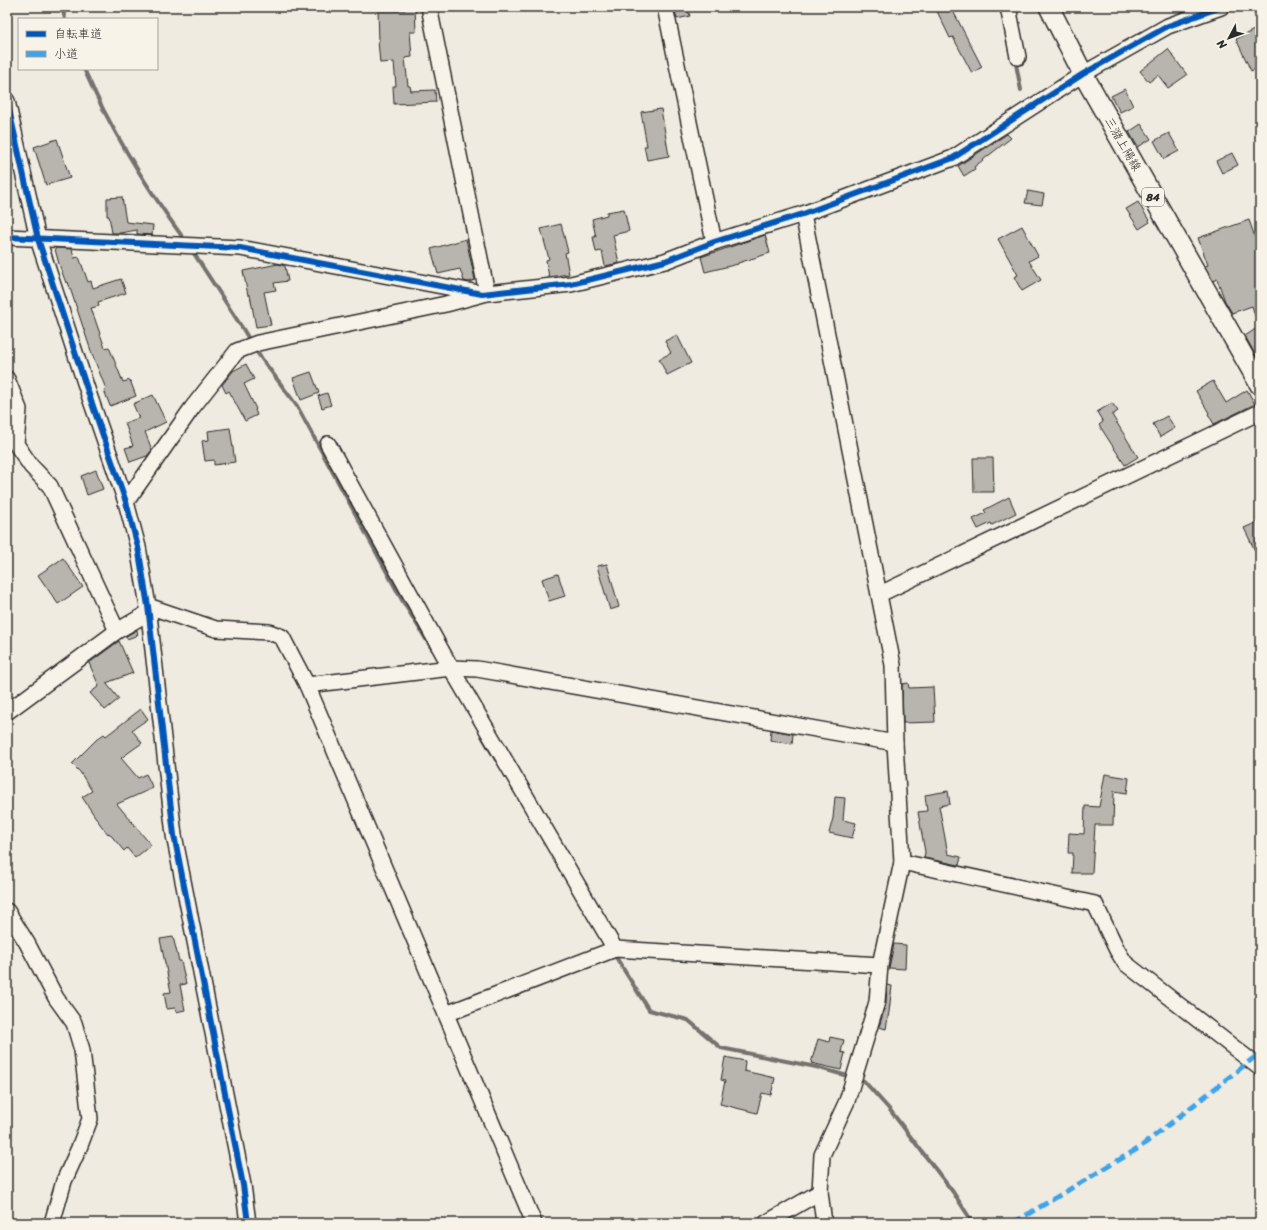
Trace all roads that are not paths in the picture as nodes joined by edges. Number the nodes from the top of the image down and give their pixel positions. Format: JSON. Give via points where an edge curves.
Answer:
{"nodes":[{"id":1,"x":429,"y":7,"type":"edge"},
{"id":2,"x":665,"y":7,"type":"edge"},
{"id":3,"x":1008,"y":7,"type":"edge"},
{"id":4,"x":1049,"y":7,"type":"edge"},
{"id":5,"x":1221,"y":7,"type":"edge"},
{"id":6,"x":1018,"y":57,"type":"dead end"},
{"id":7,"x":1083,"y":74,"type":"junction"},
{"id":8,"x":7,"y":101,"type":"edge"},
{"id":9,"x":803,"y":214,"type":"junction"},
{"id":10,"x":7,"y":237,"type":"edge"},
{"id":11,"x":38,"y":239,"type":"junction"},
{"id":12,"x":714,"y":242,"type":"junction"},
{"id":13,"x":484,"y":293,"type":"junction"},
{"id":14,"x":7,"y":379,"type":"edge"},
{"id":15,"x":1260,"y":385,"type":"edge"},
{"id":16,"x":1260,"y":412,"type":"edge"},
{"id":17,"x":328,"y":444,"type":"dead end"},
{"id":18,"x":126,"y":502,"type":"junction"},
{"id":19,"x":880,"y":594,"type":"junction"},
{"id":20,"x":148,"y":610,"type":"junction"},
{"id":21,"x":117,"y":630,"type":"junction"},
{"id":22,"x":451,"y":668,"type":"junction"},
{"id":23,"x":307,"y":685,"type":"junction"},
{"id":24,"x":7,"y":712,"type":"edge"},
{"id":25,"x":895,"y":743,"type":"junction"},
{"id":26,"x":902,"y":862,"type":"junction"},
{"id":27,"x":7,"y":911,"type":"edge"},
{"id":28,"x":615,"y":949,"type":"junction"},
{"id":29,"x":880,"y":965,"type":"junction"},
{"id":30,"x":446,"y":1014,"type":"junction"},
{"id":31,"x":1260,"y":1068,"type":"edge"},
{"id":32,"x":820,"y":1192,"type":"junction"},
{"id":33,"x":52,"y":1223,"type":"edge"},
{"id":34,"x":248,"y":1223,"type":"edge"},
{"id":35,"x":534,"y":1223,"type":"edge"},
{"id":36,"x":766,"y":1223,"type":"edge"},
{"id":37,"x":824,"y":1223,"type":"edge"}],
"edges":[{"from":1,"to":13,"type":"street"},
{"from":2,"to":12,"type":"street"},
{"from":3,"to":6,"type":"street"},
{"from":4,"to":7,"type":"main road","name":"三潴上陽線","number":"84"},
{"from":5,"to":7,"type":"street","via":[[1168,26]]},
{"from":7,"to":9,"type":"street","via":[[953,158]]},
{"from":7,"to":15,"type":"main road","name":"三潴上陽線","number":"84"},
{"from":8,"to":11,"type":"street"},
{"from":9,"to":12,"type":"street"},
{"from":9,"to":19,"type":"street"},
{"from":10,"to":11,"type":"street"},
{"from":11,"to":13,"type":"street","via":[[240,248]]},
{"from":11,"to":18,"type":"street"},
{"from":12,"to":13,"type":"street","via":[[665,261],[572,284]]},
{"from":13,"to":18,"type":"street","via":[[446,304],[258,343],[237,351],[192,408]]},
{"from":14,"to":21,"type":"street","via":[[19,409],[16,444],[31,466],[50,486]]},
{"from":16,"to":19,"type":"street"},
{"from":17,"to":22,"type":"street"},
{"from":18,"to":20,"type":"street","via":[[138,547]]},
{"from":19,"to":25,"type":"street","via":[[893,665]]},
{"from":20,"to":21,"type":"street"},
{"from":20,"to":23,"type":"street","via":[[216,629],[269,632],[282,638]]},
{"from":20,"to":34,"type":"street","via":[[174,835],[243,1185]]},
{"from":21,"to":24,"type":"street"},
{"from":22,"to":23,"type":"street"},
{"from":22,"to":25,"type":"street","via":[[477,669]]},
{"from":22,"to":28,"type":"street"},
{"from":23,"to":30,"type":"street"},
{"from":25,"to":26,"type":"street"},
{"from":26,"to":29,"type":"street"},
{"from":26,"to":31,"type":"street","via":[[1095,904],[1125,963]]},
{"from":27,"to":33,"type":"street","via":[[56,998],[74,1023],[82,1050],[90,1119],[64,1181]]},
{"from":28,"to":29,"type":"street"},
{"from":28,"to":30,"type":"street"},
{"from":29,"to":32,"type":"street","via":[[877,1002],[847,1101],[822,1155]]},
{"from":30,"to":35,"type":"street"},
{"from":32,"to":36,"type":"street"},
{"from":32,"to":37,"type":"street"}]}
